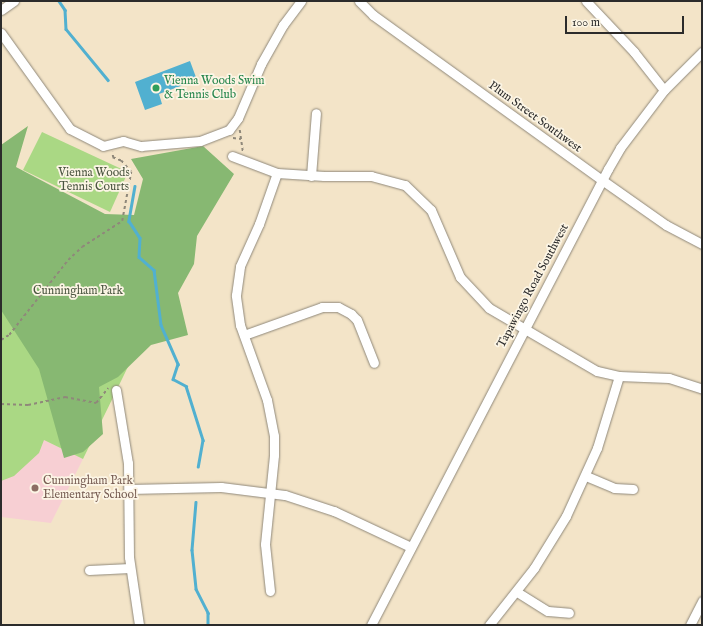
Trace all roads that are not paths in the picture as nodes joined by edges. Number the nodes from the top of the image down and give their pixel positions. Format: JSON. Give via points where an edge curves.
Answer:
{"nodes":[{"id":1,"x":14,"y":1,"type":"edge"},
{"id":2,"x":301,"y":1,"type":"edge"},
{"id":3,"x":359,"y":1,"type":"edge"},
{"id":4,"x":586,"y":1,"type":"edge"},
{"id":5,"x":1,"y":10,"type":"edge"},
{"id":6,"x":1,"y":33,"type":"edge"},
{"id":7,"x":702,"y":52,"type":"edge"},
{"id":8,"x":664,"y":90,"type":"junction"},
{"id":9,"x":316,"y":113,"type":"dead end"},
{"id":10,"x":236,"y":158,"type":"road end"},
{"id":11,"x":277,"y":173,"type":"junction"},
{"id":12,"x":311,"y":176,"type":"junction"},
{"id":13,"x":602,"y":180,"type":"junction"},
{"id":14,"x":702,"y":244,"type":"edge"},
{"id":15,"x":524,"y":329,"type":"junction"},
{"id":16,"x":244,"y":335,"type":"junction"},
{"id":17,"x":374,"y":363,"type":"dead end"},
{"id":18,"x":619,"y":376,"type":"junction"},
{"id":19,"x":702,"y":389,"type":"edge"},
{"id":20,"x":116,"y":390,"type":"road end"},
{"id":21,"x":586,"y":476,"type":"junction"},
{"id":22,"x":129,"y":489,"type":"junction"},
{"id":23,"x":633,"y":489,"type":"dead end"},
{"id":24,"x":270,"y":492,"type":"junction"},
{"id":25,"x":411,"y":547,"type":"junction"},
{"id":26,"x":130,"y":568,"type":"junction"},
{"id":27,"x":89,"y":570,"type":"dead end"},
{"id":28,"x":270,"y":591,"type":"dead end"},
{"id":29,"x":516,"y":592,"type":"junction"},
{"id":30,"x":702,"y":601,"type":"edge"},
{"id":31,"x":569,"y":613,"type":"dead end"},
{"id":32,"x":139,"y":625,"type":"edge"},
{"id":33,"x":371,"y":625,"type":"edge"},
{"id":34,"x":489,"y":625,"type":"edge"},
{"id":35,"x":690,"y":625,"type":"edge"}],
"edges":[{"from":1,"to":5,"type":"street"},
{"from":2,"to":6,"type":"street","via":[[283,25],[262,64],[238,118],[229,130],[200,141],[141,146],[123,141],[103,146],[70,129]]},
{"from":3,"to":13,"type":"street","name":"Plum Street Southwest","via":[[373,15]]},
{"from":4,"to":8,"type":"street","via":[[634,52]]},
{"from":7,"to":8,"type":"street","name":"Tapawingo Road Southwest"},
{"from":8,"to":13,"type":"street","name":"Tapawingo Road Southwest","via":[[620,148]]},
{"from":9,"to":12,"type":"street"},
{"from":10,"to":11,"type":"street"},
{"from":11,"to":12,"type":"street"},
{"from":11,"to":16,"type":"street","via":[[237,280],[237,310]]},
{"from":12,"to":15,"type":"street","via":[[382,177],[416,192],[431,210],[453,264],[469,289],[489,308]]},
{"from":13,"to":14,"type":"street","name":"Plum Street Southwest","via":[[666,226]]},
{"from":13,"to":15,"type":"street","name":"Tapawingo Road Southwest"},
{"from":15,"to":18,"type":"street","via":[[585,365]]},
{"from":15,"to":25,"type":"street","name":"Tapawingo Road Southwest"},
{"from":16,"to":17,"type":"street","via":[[322,307],[338,307],[357,320]]},
{"from":16,"to":24,"type":"street","via":[[271,417],[274,455]]},
{"from":18,"to":19,"type":"street","via":[[669,378]]},
{"from":18,"to":21,"type":"street","via":[[607,419]]},
{"from":20,"to":22,"type":"street","via":[[125,437]]},
{"from":21,"to":23,"type":"street","via":[[614,488]]},
{"from":21,"to":29,"type":"street","via":[[552,541]]},
{"from":22,"to":24,"type":"street","via":[[221,487]]},
{"from":22,"to":26,"type":"street"},
{"from":24,"to":25,"type":"street","via":[[334,511]]},
{"from":24,"to":28,"type":"street","via":[[266,544]]},
{"from":25,"to":33,"type":"street","name":"Tapawingo Road Southwest"},
{"from":26,"to":27,"type":"street"},
{"from":26,"to":32,"type":"street"},
{"from":29,"to":31,"type":"street","via":[[548,611]]},
{"from":29,"to":34,"type":"street"},
{"from":30,"to":35,"type":"street"}]}
